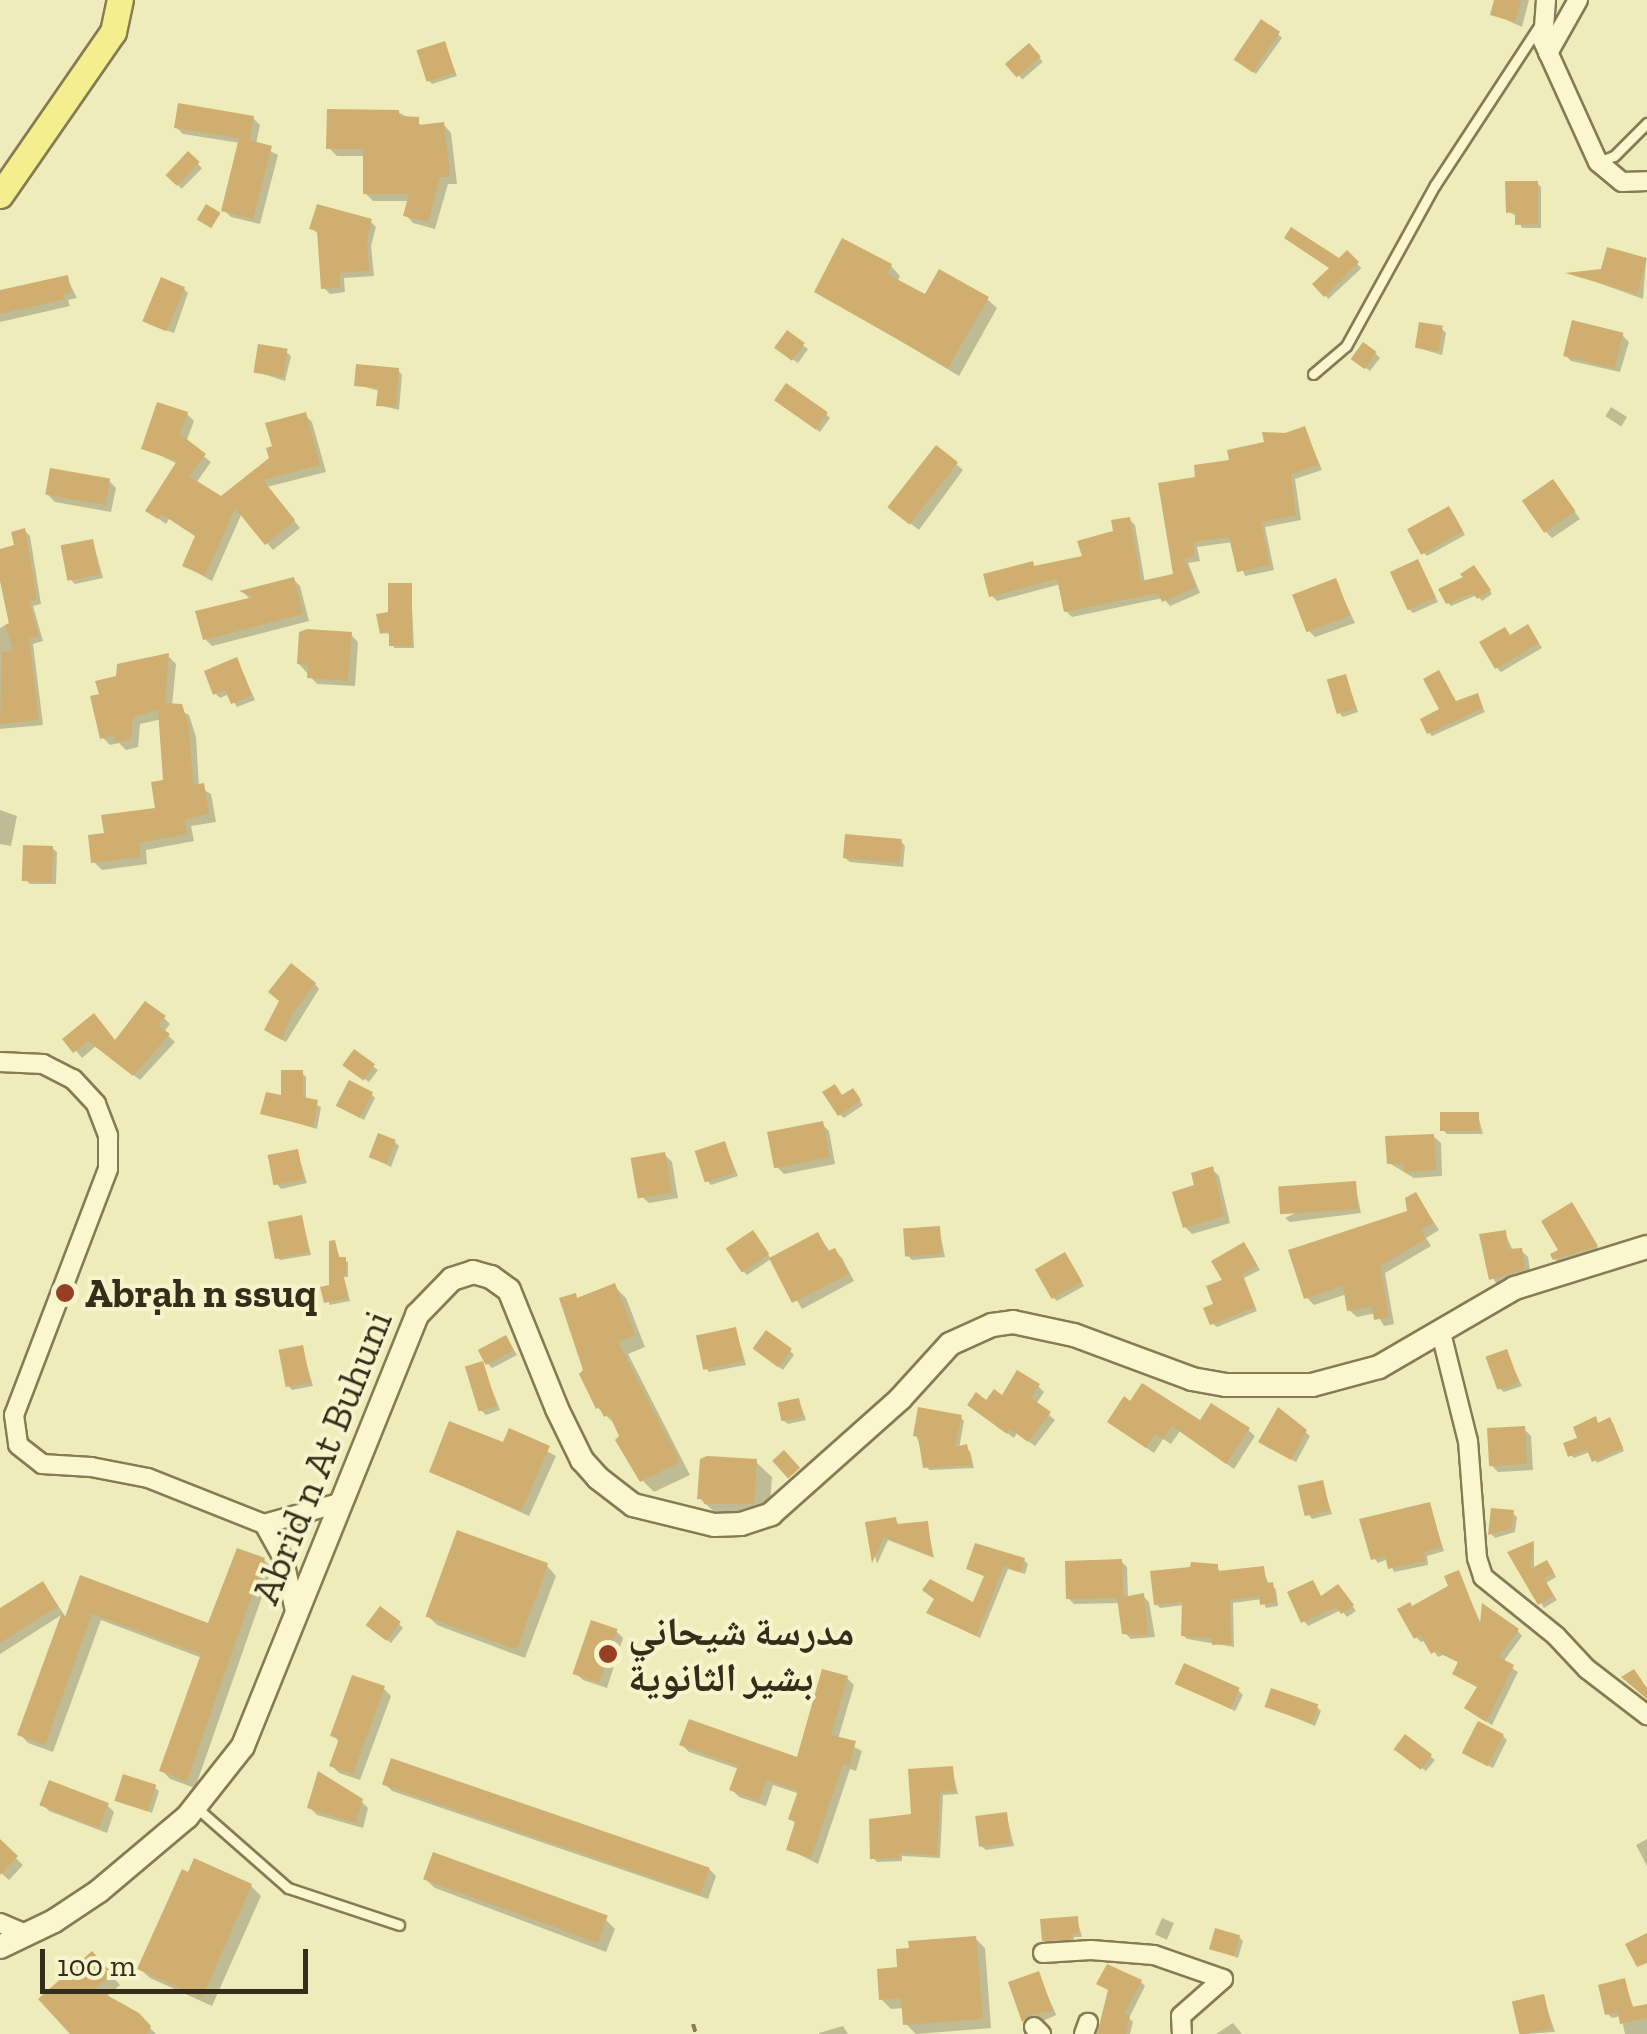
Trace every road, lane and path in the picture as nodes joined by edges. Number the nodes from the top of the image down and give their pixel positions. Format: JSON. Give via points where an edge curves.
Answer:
{"nodes":[{"id":1,"x":120,"y":0,"type":"edge"},
{"id":2,"x":1546,"y":0,"type":"edge"},
{"id":3,"x":1578,"y":0,"type":"edge"},
{"id":4,"x":1542,"y":22,"type":"junction"},
{"id":5,"x":1548,"y":52,"type":"junction"},
{"id":6,"x":1647,"y":124,"type":"edge"},
{"id":7,"x":1598,"y":162,"type":"junction"},
{"id":8,"x":1647,"y":181,"type":"edge"},
{"id":9,"x":0,"y":195,"type":"edge"},
{"id":10,"x":1313,"y":374,"type":"dead end"},
{"id":11,"x":0,"y":1062,"type":"edge"},
{"id":12,"x":1647,"y":1247,"type":"edge"},
{"id":13,"x":1441,"y":1333,"type":"junction"},
{"id":14,"x":343,"y":1502,"type":"junction"},
{"id":15,"x":264,"y":1524,"type":"junction"},
{"id":16,"x":296,"y":1620,"type":"junction"},
{"id":17,"x":1647,"y":1715,"type":"edge"},
{"id":18,"x":195,"y":1807,"type":"junction"},
{"id":19,"x":0,"y":1923,"type":"edge"},
{"id":20,"x":399,"y":1926,"type":"dead end"},
{"id":21,"x":26,"y":1934,"type":"junction"},
{"id":22,"x":0,"y":1947,"type":"edge"},
{"id":23,"x":1043,"y":1954,"type":"dead end"},
{"id":24,"x":694,"y":2024,"type":"dead end"},
{"id":25,"x":696,"y":2034,"type":"edge"},
{"id":26,"x":1182,"y":2034,"type":"edge"}],
"edges":[{"from":1,"to":9,"type":"main road","via":[[113,32]]},
{"from":2,"to":4,"type":"street"},
{"from":3,"to":5,"type":"street"},
{"from":4,"to":5,"type":"street"},
{"from":4,"to":10,"type":"lane","via":[[1435,185],[1346,346]]},
{"from":5,"to":7,"type":"street"},
{"from":6,"to":7,"type":"lane","via":[[1614,156]]},
{"from":7,"to":8,"type":"street","via":[[1622,182]]},
{"from":11,"to":15,"type":"street","via":[[43,1064],[73,1079],[96,1104],[108,1136],[108,1169],[14,1415],[18,1445],[42,1464],[148,1478]]},
{"from":12,"to":13,"type":"street","name":"Abrid n At Buhuni","via":[[1515,1288]]},
{"from":13,"to":14,"type":"street","name":"Abrid n At Buhuni","via":[[1343,1380],[1255,1386],[1192,1379],[1036,1326],[992,1325],[950,1344],[900,1399],[770,1514],[714,1526],[633,1504],[598,1478],[557,1409],[509,1290],[473,1272],[437,1290],[417,1314]]},
{"from":13,"to":17,"type":"street","via":[[1468,1441],[1483,1576]]},
{"from":14,"to":15,"type":"street"},
{"from":14,"to":16,"type":"street","name":"Abrid n At Buhuni"},
{"from":15,"to":16,"type":"street","via":[[284,1560]]},
{"from":16,"to":18,"type":"street","name":"Abrid n At Buhuni","via":[[243,1746]]},
{"from":18,"to":20,"type":"lane","via":[[288,1888]]},
{"from":18,"to":21,"type":"street","name":"Abrid n At Buhuni","via":[[100,1892]]},
{"from":19,"to":21,"type":"street"},
{"from":21,"to":22,"type":"street","name":"Abrid n At Buhuni"},
{"from":23,"to":26,"type":"street","via":[[1154,1955],[1222,1980],[1181,2016]]},
{"from":24,"to":25,"type":"path"}]}
